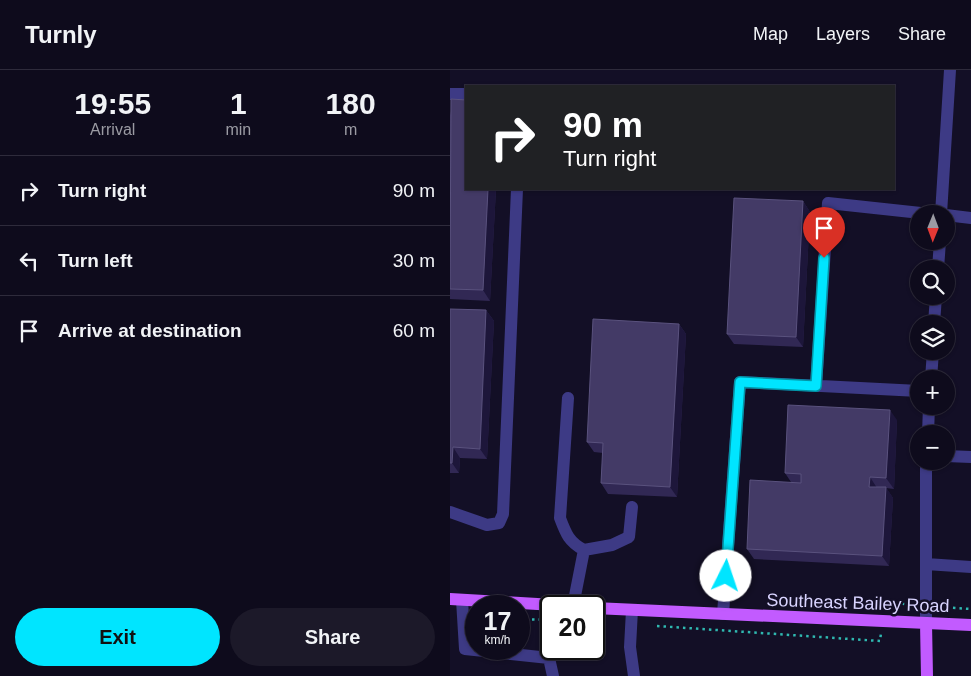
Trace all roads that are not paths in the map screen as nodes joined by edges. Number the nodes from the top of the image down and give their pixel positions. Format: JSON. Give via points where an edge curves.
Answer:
{"nodes":[{"id":1,"x":950,"y":70,"type":"edge"},
{"id":2,"x":450,"y":94,"type":"edge"},
{"id":3,"x":465,"y":94,"type":"edge"},
{"id":4,"x":517,"y":190,"type":"edge"},
{"id":5,"x":942,"y":205,"type":"edge"},
{"id":6,"x":910,"y":212,"type":"edge"},
{"id":7,"x":955,"y":216,"type":"edge"},
{"id":8,"x":971,"y":218,"type":"edge"},
{"id":9,"x":816,"y":386,"type":"junction"},
{"id":10,"x":910,"y":391,"type":"edge"},
{"id":11,"x":568,"y":398,"type":"dead end"},
{"id":12,"x":955,"y":456,"type":"edge"},
{"id":13,"x":971,"y":457,"type":"edge"},
{"id":14,"x":926,"y":470,"type":"edge"},
{"id":15,"x":632,"y":507,"type":"dead end"},
{"id":16,"x":450,"y":512,"type":"edge"},
{"id":17,"x":584,"y":550,"type":"junction"},
{"id":18,"x":926,"y":564,"type":"junction"},
{"id":19,"x":971,"y":567,"type":"edge"},
{"id":20,"x":574,"y":595,"type":"edge"},
{"id":21,"x":456,"y":599,"type":"edge"},
{"id":22,"x":540,"y":604,"type":"edge"},
{"id":23,"x":605,"y":609,"type":"edge"},
{"id":24,"x":632,"y":610,"type":"junction"},
{"id":25,"x":723,"y":614,"type":"junction"},
{"id":26,"x":926,"y":623,"type":"junction"},
{"id":27,"x":971,"y":625,"type":"edge"},
{"id":28,"x":553,"y":676,"type":"edge"},
{"id":29,"x":634,"y":676,"type":"edge"},
{"id":30,"x":927,"y":676,"type":"edge"}],
"edges":[{"from":1,"to":5,"type":"street"},
{"from":2,"to":3,"type":"street"},
{"from":4,"to":16,"type":"street","via":[[503,514],[499,522],[487,524]]},
{"from":6,"to":9,"type":"street","via":[[828,203]]},
{"from":7,"to":8,"type":"street"},
{"from":9,"to":10,"type":"street"},
{"from":9,"to":25,"type":"street","via":[[740,382]]},
{"from":11,"to":17,"type":"street","via":[[560,518],[566,536]]},
{"from":12,"to":13,"type":"street"},
{"from":14,"to":18,"type":"street"},
{"from":15,"to":17,"type":"street","via":[[629,537],[612,545]]},
{"from":17,"to":20,"type":"street"},
{"from":18,"to":19,"type":"street"},
{"from":18,"to":26,"type":"street"},
{"from":21,"to":22,"type":"main road"},
{"from":21,"to":28,"type":"street","via":[[465,649],[549,658]]},
{"from":23,"to":24,"type":"main road","name":"Southeast Bailey Road"},
{"from":24,"to":25,"type":"main road","name":"Southeast Bailey Road"},
{"from":24,"to":29,"type":"street","via":[[630,647]]},
{"from":25,"to":26,"type":"main road","name":"Southeast Bailey Road"},
{"from":26,"to":27,"type":"main road","name":"Southeast Bailey Road"},
{"from":26,"to":30,"type":"main road"}]}
